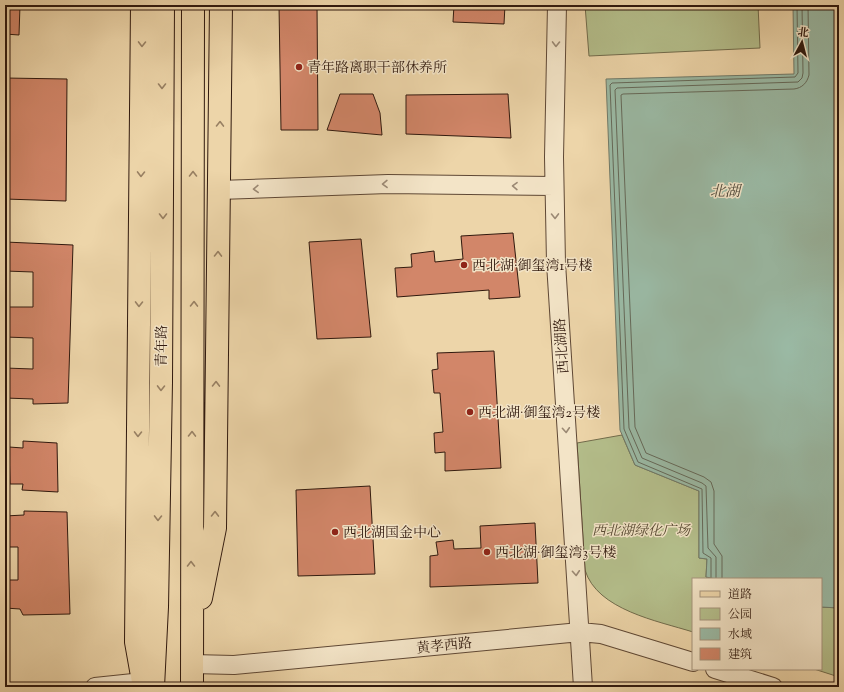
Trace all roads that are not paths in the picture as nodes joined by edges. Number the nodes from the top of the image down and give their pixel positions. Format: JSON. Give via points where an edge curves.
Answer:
{"nodes":[{"id":1,"x":142,"y":5,"type":"edge"},
{"id":2,"x":163,"y":5,"type":"edge"},
{"id":3,"x":193,"y":5,"type":"edge"},
{"id":4,"x":221,"y":5,"type":"edge"},
{"id":5,"x":557,"y":5,"type":"edge"},
{"id":6,"x":554,"y":186,"type":"junction"},
{"id":7,"x":219,"y":190,"type":"junction"},
{"id":8,"x":580,"y":632,"type":"junction"},
{"id":9,"x":192,"y":656,"type":"junction"},
{"id":10,"x":692,"y":662,"type":"edge"},
{"id":11,"x":718,"y":670,"type":"edge"},
{"id":12,"x":149,"y":683,"type":"edge"},
{"id":13,"x":95,"y":687,"type":"edge"},
{"id":14,"x":192,"y":687,"type":"edge"},
{"id":15,"x":583,"y":687,"type":"edge"},
{"id":16,"x":773,"y":687,"type":"edge"}],
"edges":[{"from":1,"to":12,"type":"main road","one_way":true,"via":[[136,642]]},
{"from":2,"to":12,"type":"main road","name":"青年路","one_way":true,"via":[[161,382]]},
{"from":9,"to":3,"type":"main road","one_way":true},
{"from":7,"to":4,"type":"main road","one_way":true},
{"from":5,"to":6,"type":"street","name":"西北湖路","one_way":true},
{"from":6,"to":7,"type":"street","one_way":true,"via":[[388,184]]},
{"from":6,"to":8,"type":"street","name":"西北湖路","one_way":true,"via":[[556,263]]},
{"from":9,"to":7,"type":"main road","one_way":true,"via":[[215,528]]},
{"from":8,"to":9,"type":"street","name":"黄孝西路","via":[[234,665]]},
{"from":8,"to":10,"type":"street","name":"黄孝西路","via":[[601,634]]},
{"from":8,"to":15,"type":"street","name":"西北湖路"},
{"from":9,"to":14,"type":"main road"},
{"from":11,"to":16,"type":"street"},
{"from":12,"to":13,"type":"street"}]}
